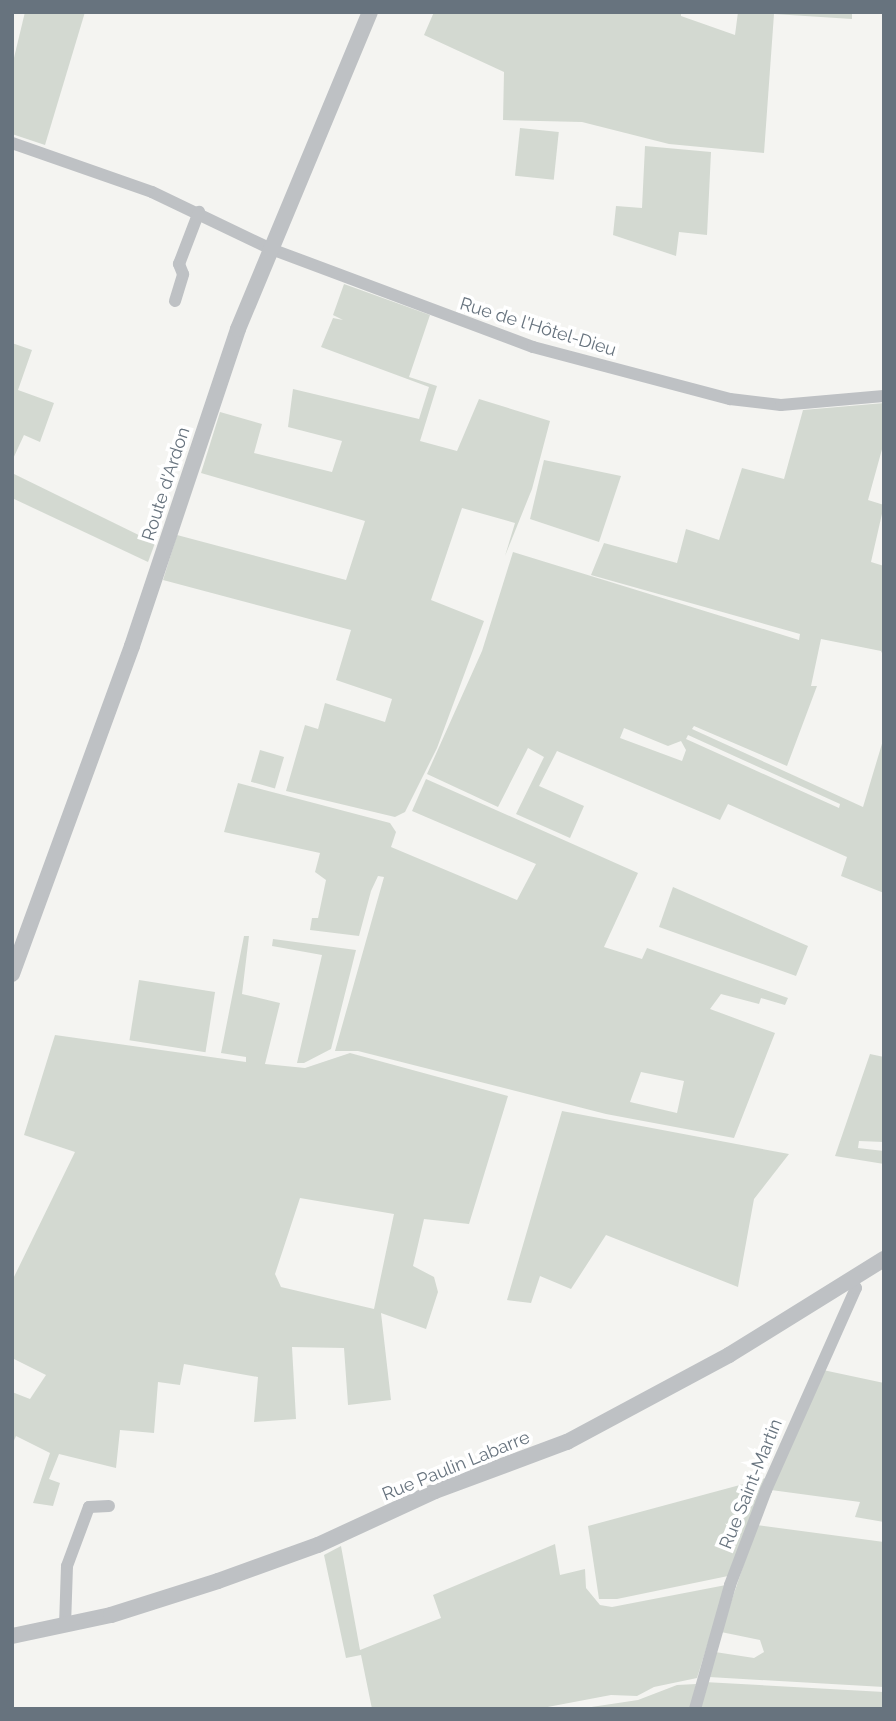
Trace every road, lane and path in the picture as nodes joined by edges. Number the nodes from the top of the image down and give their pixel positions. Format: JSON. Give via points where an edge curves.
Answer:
{"nodes":[{"id":1,"x":370,"y":12,"type":"edge"},
{"id":2,"x":12,"y":143,"type":"edge"},
{"id":3,"x":198,"y":212,"type":"junction"},
{"id":4,"x":271,"y":249,"type":"junction"},
{"id":5,"x":175,"y":301,"type":"dead end"},
{"id":6,"x":884,"y":396,"type":"edge"},
{"id":7,"x":12,"y":974,"type":"edge"},
{"id":8,"x":884,"y":1259,"type":"edge"},
{"id":9,"x":851,"y":1280,"type":"junction"},
{"id":10,"x":109,"y":1506,"type":"dead end"},
{"id":11,"x":65,"y":1626,"type":"junction"},
{"id":12,"x":12,"y":1636,"type":"edge"},
{"id":13,"x":695,"y":1709,"type":"edge"}],
"edges":[{"from":1,"to":4,"type":"street","name":"Route d'Ardon"},
{"from":2,"to":3,"type":"street","name":"Rue de l'Hôtel-Dieu"},
{"from":3,"to":4,"type":"street","name":"Rue de l'Hôtel-Dieu"},
{"from":3,"to":5,"type":"street","via":[[180,264],[183,274]]},
{"from":4,"to":6,"type":"street","name":"Rue de l'Hôtel-Dieu","via":[[533,347],[730,399],[781,405]]},
{"from":4,"to":7,"type":"street","name":"Route d'Ardon","via":[[226,361],[132,646]]},
{"from":8,"to":9,"type":"street","name":"Rue Paulin Labarre"},
{"from":9,"to":11,"type":"street","name":"Rue Paulin Labarre","via":[[729,1355],[567,1442],[435,1492],[308,1549],[175,1595]]},
{"from":9,"to":13,"type":"street","name":"Rue Saint-Martin","via":[[856,1288],[776,1466],[730,1586]]},
{"from":10,"to":11,"type":"street","via":[[89,1507],[71,1554]]},
{"from":11,"to":12,"type":"street","name":"Rue Paulin Labarre"}]}
